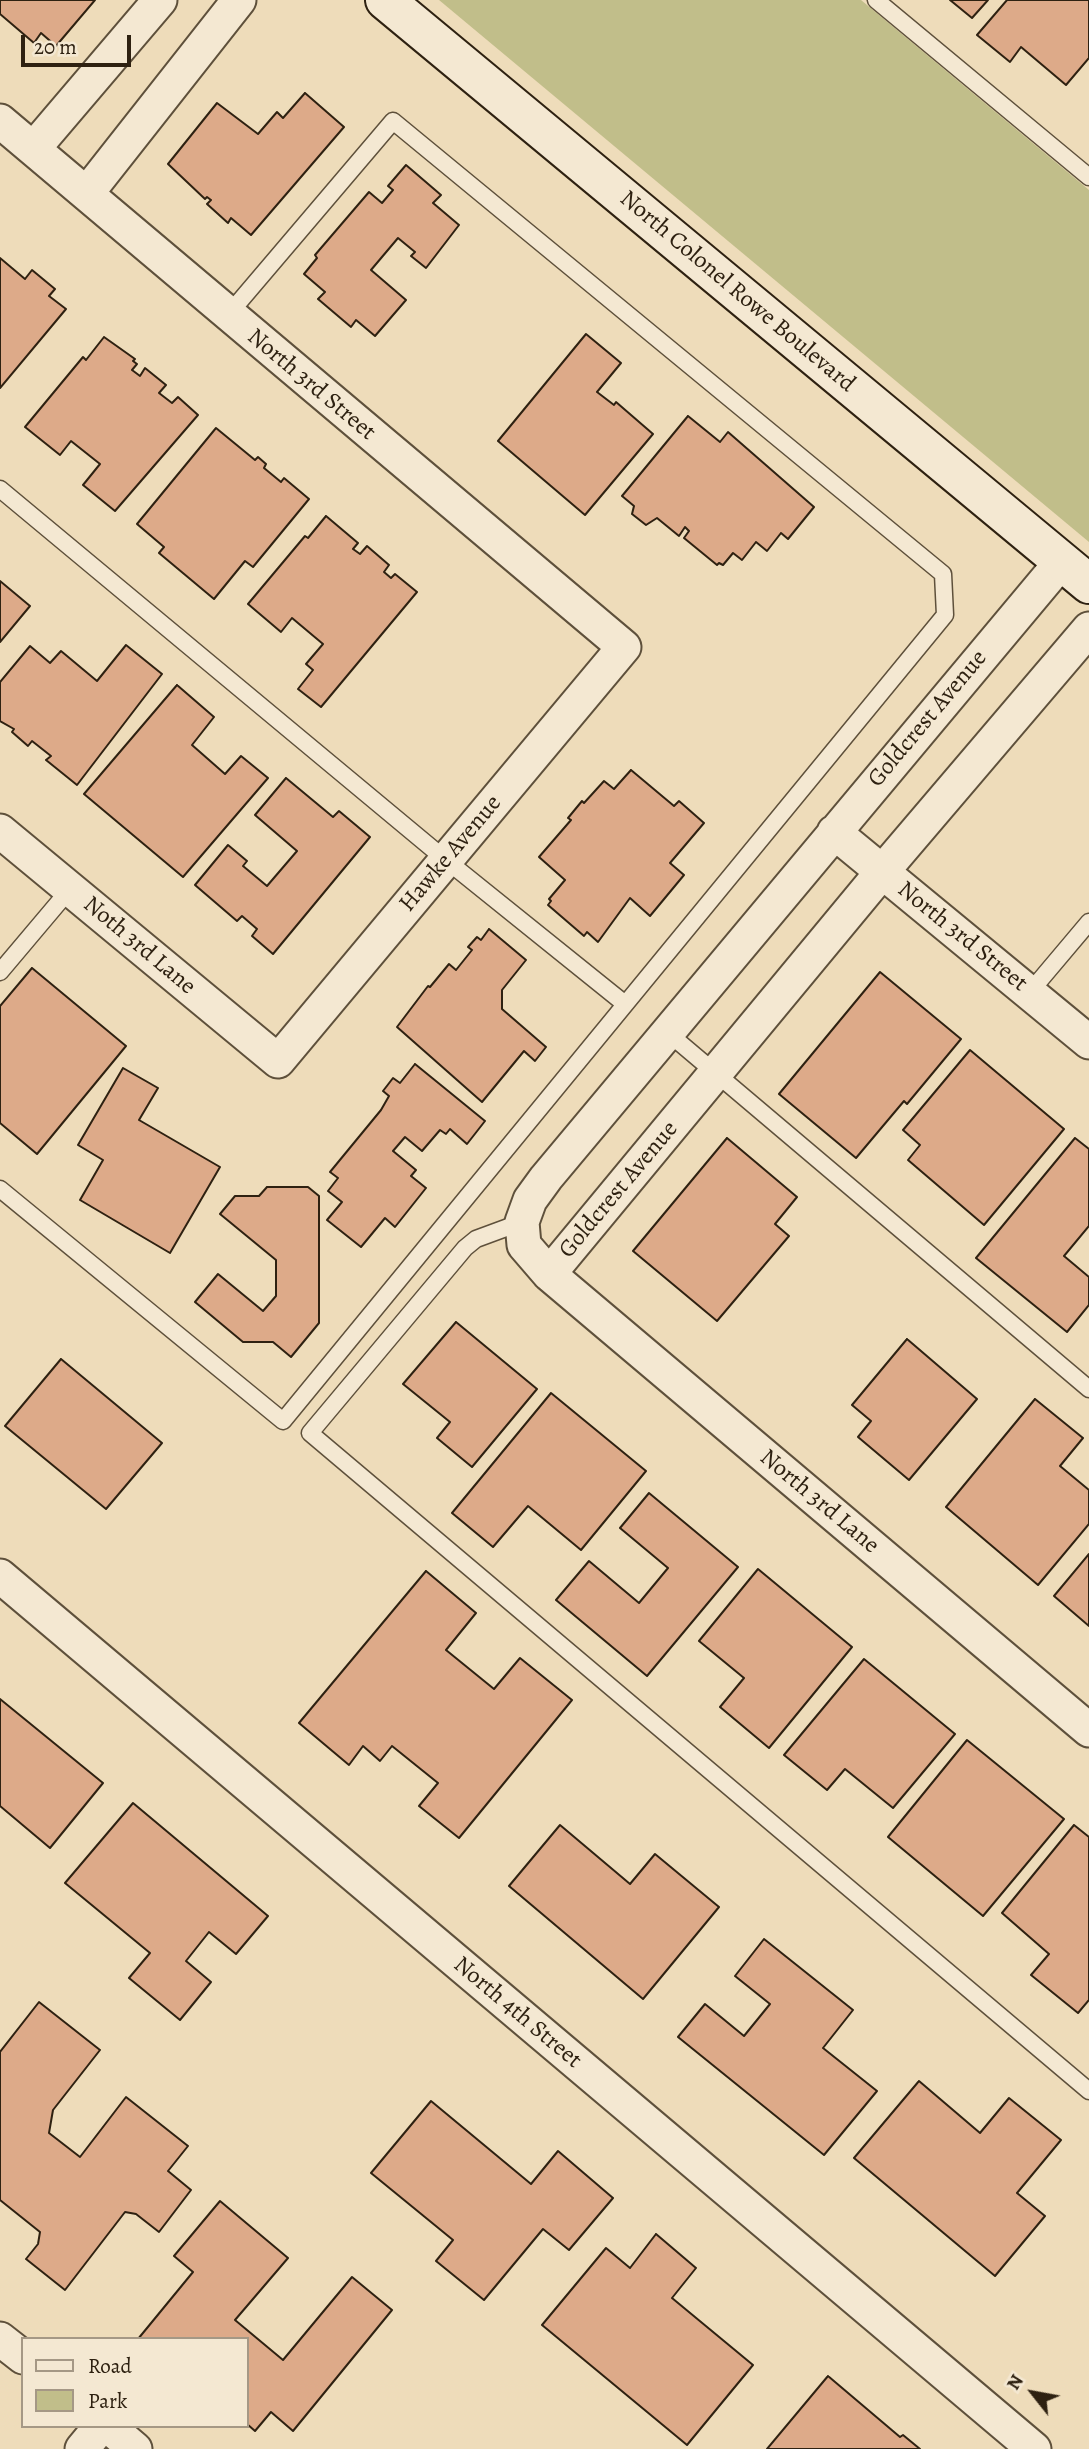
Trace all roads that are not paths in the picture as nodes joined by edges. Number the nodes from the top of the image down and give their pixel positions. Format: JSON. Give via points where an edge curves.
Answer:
{"nodes":[{"id":1,"x":160,"y":0,"type":"edge"},
{"id":2,"x":239,"y":0,"type":"edge"},
{"id":3,"x":385,"y":0,"type":"edge"},
{"id":4,"x":876,"y":0,"type":"edge"},
{"id":5,"x":0,"y":121,"type":"edge"},
{"id":6,"x":34,"y":148,"type":"junction"},
{"id":7,"x":1089,"y":177,"type":"edge"},
{"id":8,"x":87,"y":193,"type":"junction"},
{"id":9,"x":228,"y":315,"type":"junction"},
{"id":10,"x":0,"y":489,"type":"edge"},
{"id":11,"x":1075,"y":573,"type":"edge"},
{"id":12,"x":1089,"y":629,"type":"edge"},
{"id":13,"x":624,"y":647,"type":"joint"},
{"id":14,"x":0,"y":831,"type":"edge"},
{"id":15,"x":834,"y":832,"type":"junction"},
{"id":16,"x":446,"y":860,"type":"junction"},
{"id":17,"x":882,"y":872,"type":"junction"},
{"id":18,"x":70,"y":889,"type":"junction"},
{"id":19,"x":1089,"y":922,"type":"edge"},
{"id":20,"x":0,"y":972,"type":"edge"},
{"id":21,"x":1030,"y":992,"type":"junction"},
{"id":22,"x":625,"y":1004,"type":"junction"},
{"id":23,"x":667,"y":1032,"type":"junction"},
{"id":24,"x":1089,"y":1042,"type":"edge"},
{"id":25,"x":278,"y":1062,"type":"joint"},
{"id":26,"x":716,"y":1073,"type":"junction"},
{"id":27,"x":0,"y":1189,"type":"edge"},
{"id":28,"x":522,"y":1222,"type":"junction"},
{"id":29,"x":549,"y":1274,"type":"junction"},
{"id":30,"x":1089,"y":1388,"type":"edge"},
{"id":31,"x":0,"y":1576,"type":"edge"},
{"id":32,"x":1089,"y":1730,"type":"edge"},
{"id":33,"x":1089,"y":2091,"type":"edge"},
{"id":34,"x":0,"y":2339,"type":"edge"},
{"id":35,"x":21,"y":2355,"type":"edge"},
{"id":36,"x":100,"y":2428,"type":"edge"},
{"id":37,"x":110,"y":2428,"type":"edge"},
{"id":38,"x":82,"y":2449,"type":"edge"},
{"id":39,"x":135,"y":2449,"type":"edge"},
{"id":40,"x":1034,"y":2449,"type":"edge"}],
"edges":[{"from":1,"to":6,"type":"street"},
{"from":2,"to":8,"type":"street"},
{"from":3,"to":11,"type":"main road","name":"North Colonel Rowe Boulevard"},
{"from":4,"to":7,"type":"lane"},
{"from":5,"to":6,"type":"street","name":"North 3rd Street"},
{"from":6,"to":8,"type":"street","name":"North 3rd Street"},
{"from":8,"to":9,"type":"street","name":"North 3rd Street"},
{"from":9,"to":13,"type":"street","name":"North 3rd Street"},
{"from":9,"to":22,"type":"lane","via":[[393,121],[943,574],[945,615]]},
{"from":10,"to":16,"type":"lane"},
{"from":11,"to":15,"type":"street","name":"Goldcrest Avenue"},
{"from":12,"to":17,"type":"street","name":"Goldcrest Avenue"},
{"from":13,"to":16,"type":"street","name":"Hawke Avenue"},
{"from":14,"to":18,"type":"street","name":"Noth 3rd Lane"},
{"from":15,"to":17,"type":"street","name":"North 3rd Street"},
{"from":15,"to":23,"type":"street","name":"Goldcrest Avenue"},
{"from":16,"to":22,"type":"lane"},
{"from":16,"to":25,"type":"street","name":"Hawke Avenue"},
{"from":17,"to":21,"type":"street","name":"North 3rd Street"},
{"from":17,"to":26,"type":"street","name":"Goldcrest Avenue"},
{"from":18,"to":20,"type":"lane"},
{"from":18,"to":25,"type":"street","name":"Noth 3rd Lane"},
{"from":19,"to":21,"type":"lane"},
{"from":21,"to":24,"type":"street","name":"North 3rd Street"},
{"from":22,"to":27,"type":"lane","via":[[283,1420]]},
{"from":23,"to":26,"type":"lane"},
{"from":23,"to":28,"type":"street","name":"Goldcrest Avenue","via":[[545,1178]]},
{"from":26,"to":29,"type":"street","name":"Goldcrest Avenue"},
{"from":26,"to":30,"type":"lane"},
{"from":28,"to":29,"type":"street","name":"Goldcrest Avenue","via":[[524,1245]]},
{"from":28,"to":33,"type":"lane","via":[[475,1239],[465,1248],[310,1433]]},
{"from":29,"to":32,"type":"street","name":"North 3rd Lane"},
{"from":31,"to":40,"type":"street","name":"North 4th Street"},
{"from":34,"to":35,"type":"street"},
{"from":36,"to":38,"type":"street"},
{"from":37,"to":39,"type":"street"}]}
